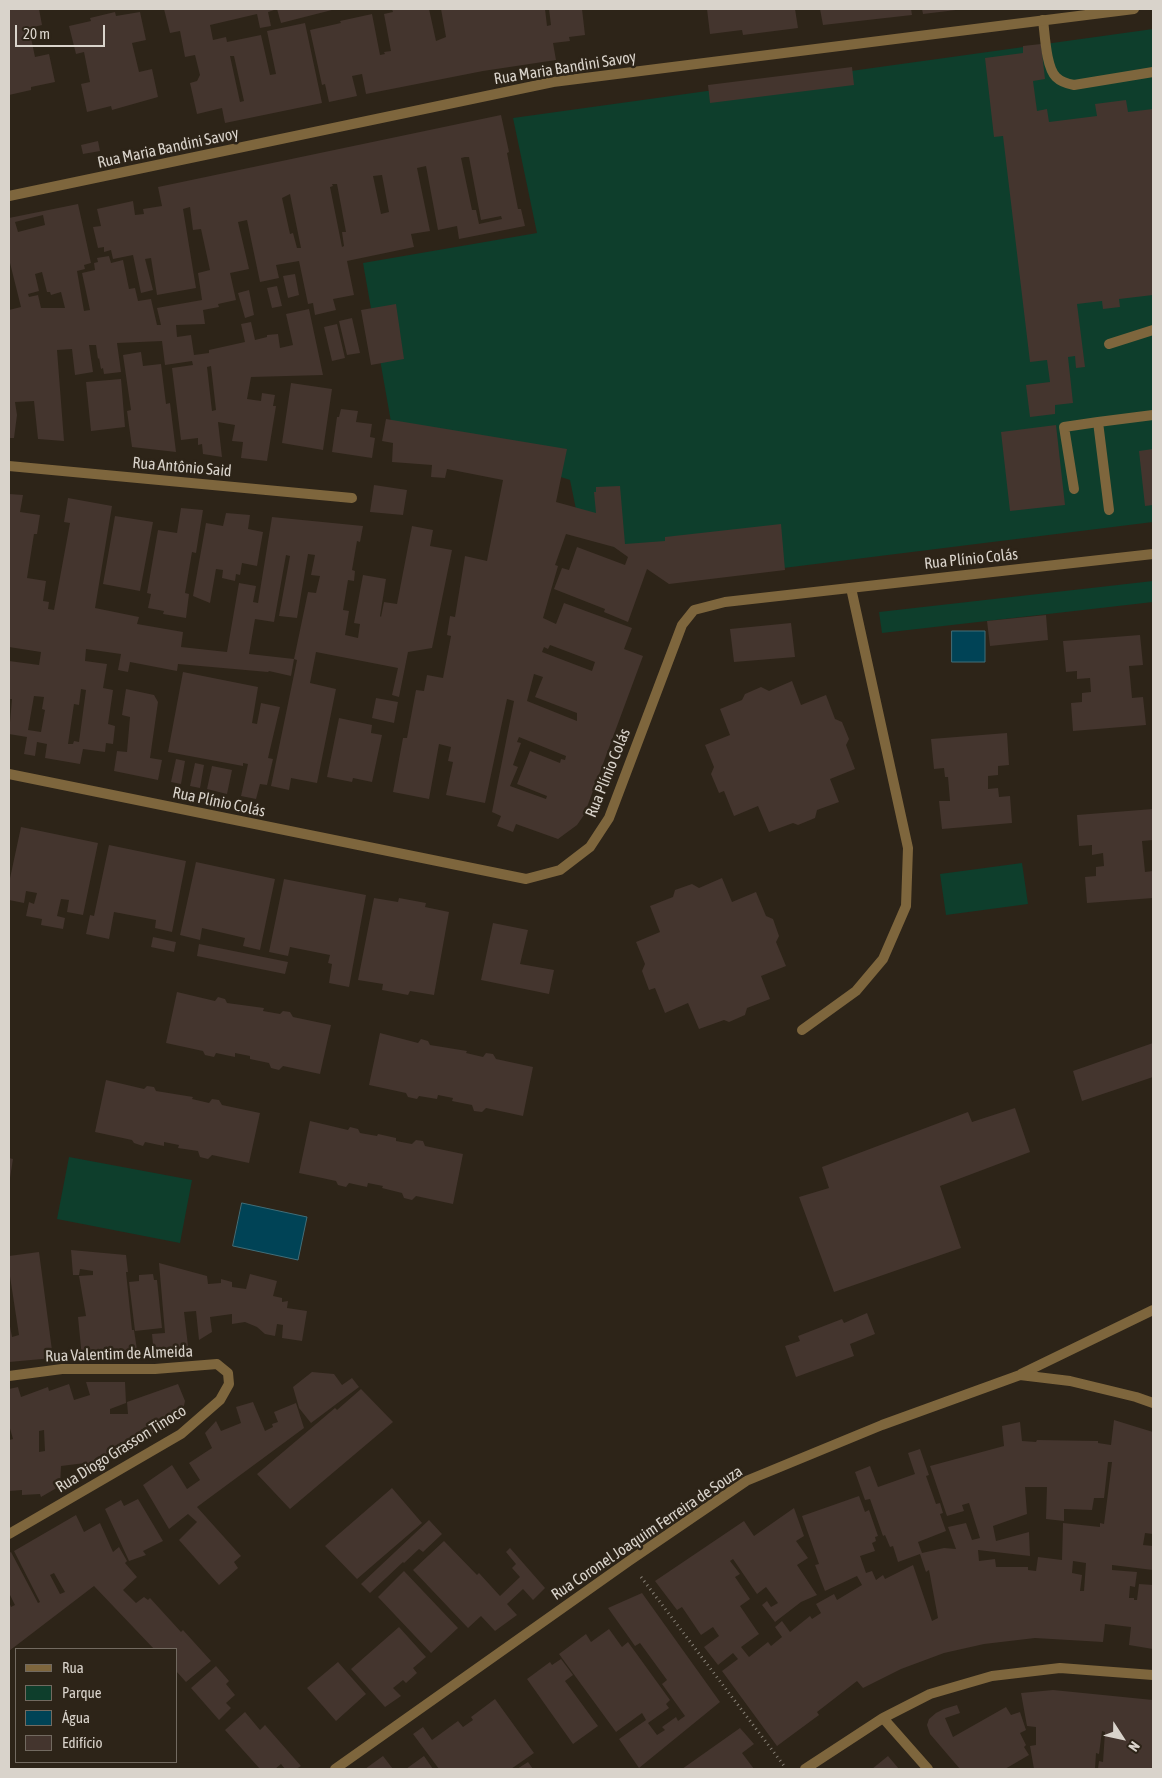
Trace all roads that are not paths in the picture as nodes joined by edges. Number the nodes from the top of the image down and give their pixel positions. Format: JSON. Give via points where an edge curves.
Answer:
{"nodes":[{"id":1,"x":1134,"y":9,"type":"edge"},
{"id":2,"x":1043,"y":20,"type":"junction"},
{"id":3,"x":1153,"y":72,"type":"edge"},
{"id":4,"x":9,"y":196,"type":"edge"},
{"id":5,"x":1153,"y":330,"type":"edge"},
{"id":6,"x":1108,"y":344,"type":"dead end"},
{"id":7,"x":1153,"y":415,"type":"edge"},
{"id":8,"x":1098,"y":422,"type":"junction"},
{"id":9,"x":9,"y":466,"type":"edge"},
{"id":10,"x":1074,"y":489,"type":"dead end"},
{"id":11,"x":352,"y":498,"type":"dead end"},
{"id":12,"x":1109,"y":510,"type":"dead end"},
{"id":13,"x":1153,"y":554,"type":"edge"},
{"id":14,"x":851,"y":588,"type":"junction"},
{"id":15,"x":9,"y":774,"type":"edge"},
{"id":16,"x":802,"y":1030,"type":"dead end"},
{"id":17,"x":1153,"y":1310,"type":"edge"},
{"id":18,"x":228,"y":1373,"type":"joint"},
{"id":19,"x":1020,"y":1375,"type":"junction"},
{"id":20,"x":9,"y":1376,"type":"edge"},
{"id":21,"x":1153,"y":1403,"type":"edge"},
{"id":22,"x":9,"y":1534,"type":"edge"},
{"id":23,"x":1153,"y":1675,"type":"edge"},
{"id":24,"x":883,"y":1718,"type":"junction"},
{"id":25,"x":335,"y":1769,"type":"edge"},
{"id":26,"x":805,"y":1769,"type":"edge"},
{"id":27,"x":928,"y":1769,"type":"edge"}],
"edges":[{"from":1,"to":2,"type":"street","name":"Rua Maria Bandini Savoy"},
{"from":2,"to":3,"type":"street","via":[[1050,69],[1065,83],[1074,85]]},
{"from":2,"to":4,"type":"street","name":"Rua Maria Bandini Savoy","via":[[553,82]]},
{"from":5,"to":6,"type":"street"},
{"from":7,"to":8,"type":"street"},
{"from":8,"to":10,"type":"street","via":[[1064,427]]},
{"from":8,"to":12,"type":"street"},
{"from":9,"to":11,"type":"street","name":"Rua Antônio Said"},
{"from":13,"to":14,"type":"street","name":"Rua Plínio Colás"},
{"from":14,"to":15,"type":"street","name":"Rua Plínio Colás","via":[[725,602],[694,610],[682,625],[609,818],[590,847],[560,870],[526,879]]},
{"from":14,"to":16,"type":"street","via":[[908,848],[906,906],[884,959],[856,992]]},
{"from":17,"to":19,"type":"street"},
{"from":18,"to":20,"type":"street","name":"Rua Valentim de Almeida","via":[[217,1364],[155,1369],[62,1369]]},
{"from":18,"to":22,"type":"street","name":"Rua Diogo Grasson Tinoco","via":[[229,1384],[220,1400],[180,1434]]},
{"from":19,"to":21,"type":"street","name":"Rua Coronel Joaquim Ferreira de Souza","via":[[1070,1381]]},
{"from":19,"to":25,"type":"street","name":"Rua Coronel Joaquim Ferreira de Souza","via":[[882,1426],[746,1482]]},
{"from":23,"to":24,"type":"street","via":[[1060,1668],[992,1676],[930,1694]]},
{"from":24,"to":26,"type":"street"},
{"from":24,"to":27,"type":"street"}]}
